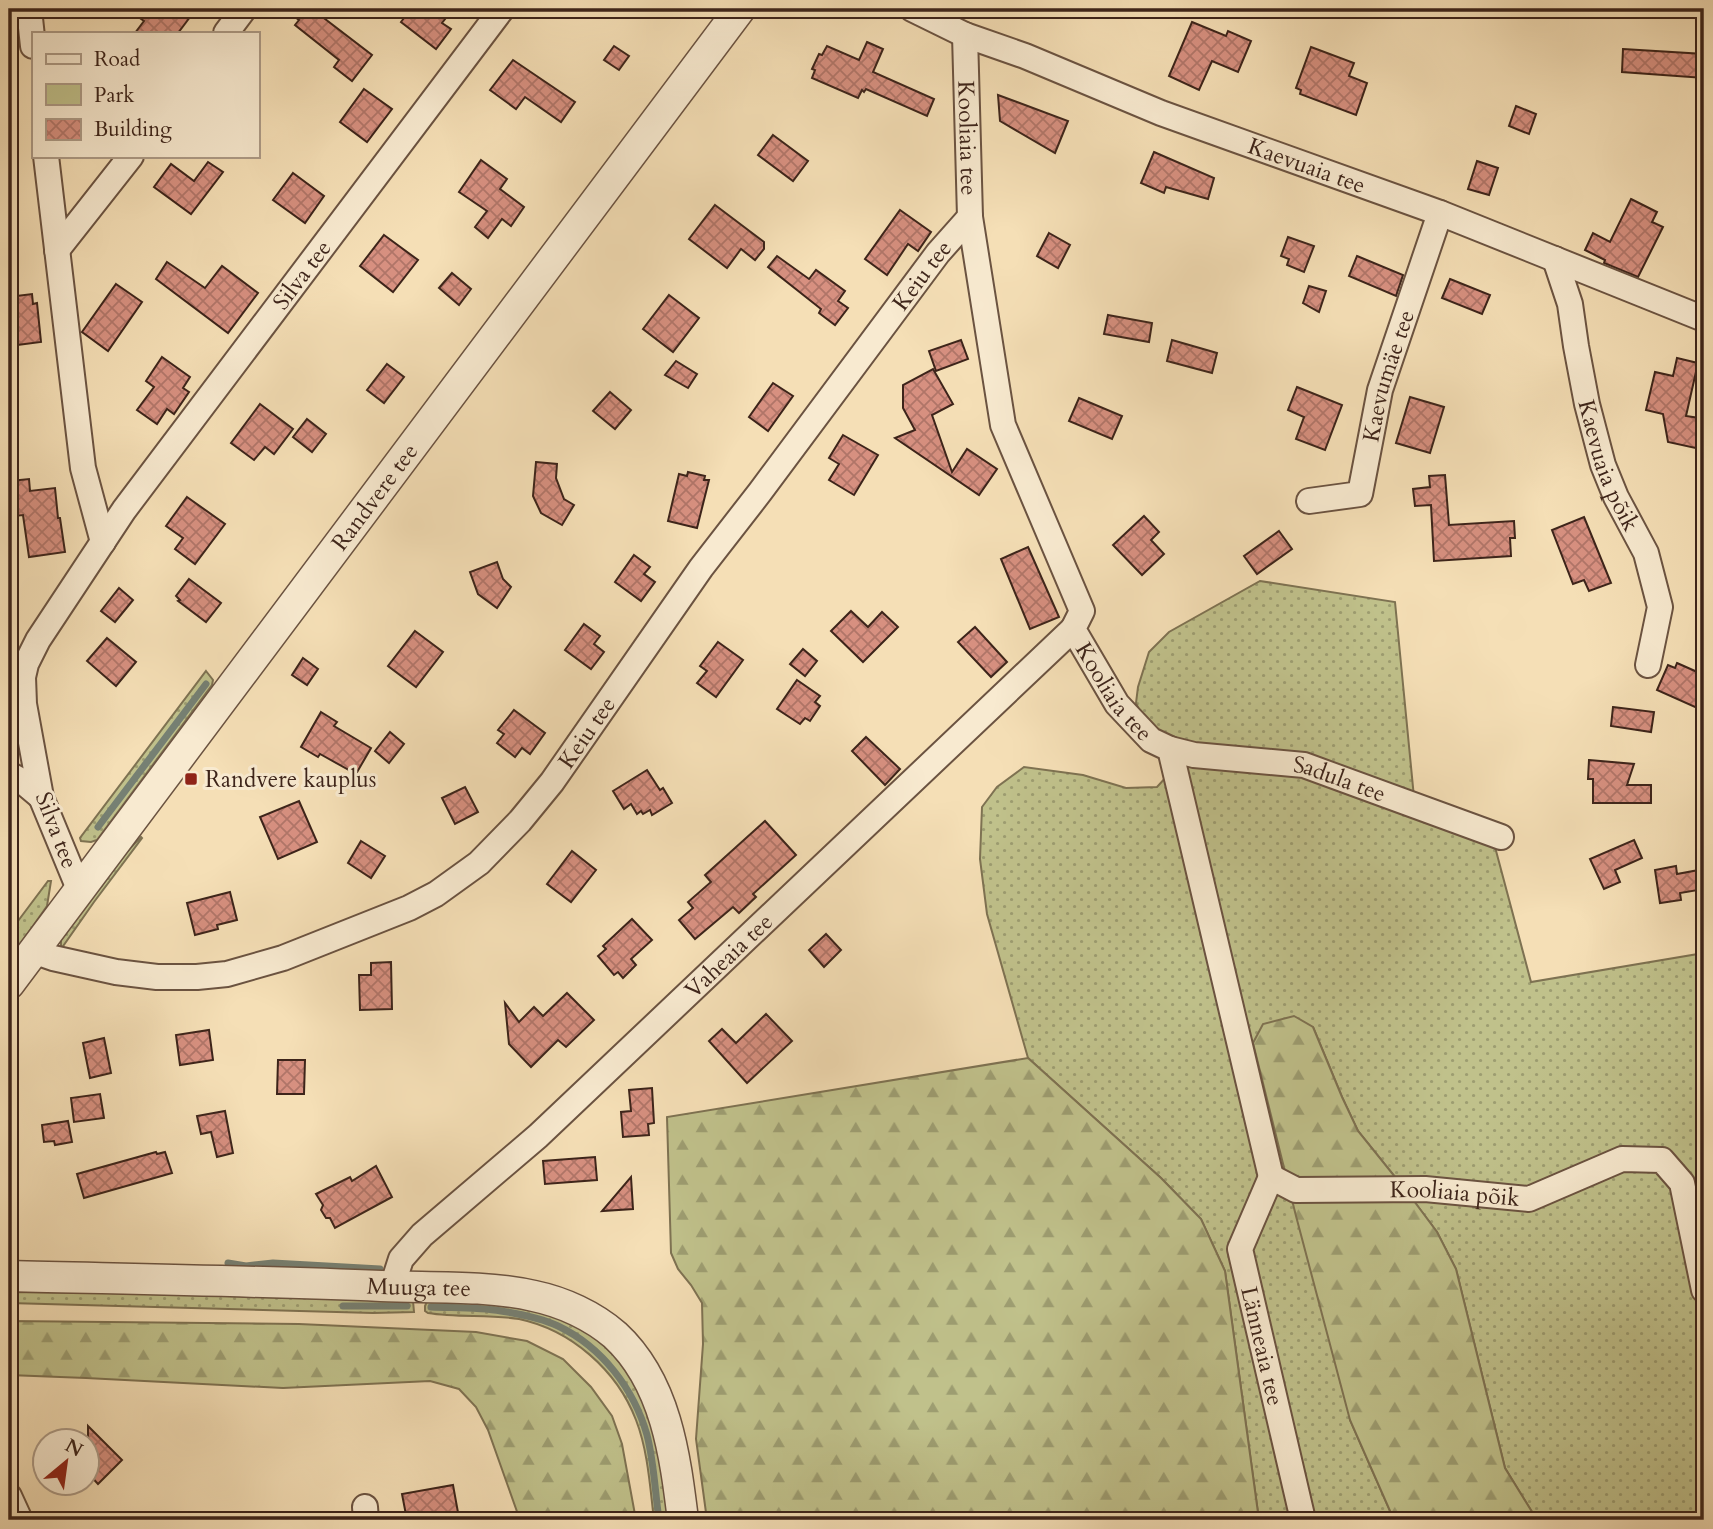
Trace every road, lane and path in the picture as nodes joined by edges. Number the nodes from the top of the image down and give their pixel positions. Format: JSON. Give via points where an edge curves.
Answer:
{"nodes":[{"id":1,"x":29,"y":9,"type":"edge"},
{"id":2,"x":244,"y":9,"type":"edge"},
{"id":3,"x":502,"y":9,"type":"edge"},
{"id":4,"x":740,"y":9,"type":"edge"},
{"id":5,"x":912,"y":9,"type":"edge"},
{"id":6,"x":227,"y":32,"type":"edge"},
{"id":7,"x":965,"y":35,"type":"junction"},
{"id":8,"x":32,"y":37,"type":"edge"},
{"id":9,"x":46,"y":158,"type":"edge"},
{"id":10,"x":129,"y":158,"type":"edge"},
{"id":11,"x":1440,"y":213,"type":"junction"},
{"id":12,"x":970,"y":217,"type":"junction"},
{"id":13,"x":57,"y":250,"type":"junction"},
{"id":14,"x":1556,"y":259,"type":"junction"},
{"id":15,"x":1704,"y":319,"type":"edge"},
{"id":16,"x":1309,"y":501,"type":"dead end"},
{"id":17,"x":103,"y":542,"type":"junction"},
{"id":18,"x":1073,"y":629,"type":"junction"},
{"id":19,"x":1648,"y":665,"type":"dead end"},
{"id":20,"x":1170,"y":749,"type":"junction"},
{"id":21,"x":9,"y":774,"type":"edge"},
{"id":22,"x":41,"y":797,"type":"junction"},
{"id":23,"x":1501,"y":837,"type":"dead end"},
{"id":24,"x":79,"y":889,"type":"junction"},
{"id":25,"x":33,"y":951,"type":"junction"},
{"id":26,"x":9,"y":984,"type":"edge"},
{"id":27,"x":1271,"y":1177,"type":"junction"},
{"id":28,"x":9,"y":1276,"type":"edge"},
{"id":29,"x":392,"y":1287,"type":"junction"},
{"id":30,"x":1704,"y":1290,"type":"edge"},
{"id":31,"x":9,"y":1496,"type":"edge"},
{"id":32,"x":20,"y":1520,"type":"edge"},
{"id":33,"x":684,"y":1520,"type":"edge"},
{"id":34,"x":1303,"y":1520,"type":"edge"}],
"edges":[{"from":1,"to":8,"type":"street"},
{"from":2,"to":6,"type":"street"},
{"from":3,"to":17,"type":"street","name":"Silva tee"},
{"from":4,"to":24,"type":"street","name":"Randvere tee"},
{"from":5,"to":7,"type":"street","name":"Kaevuaia tee"},
{"from":7,"to":11,"type":"street","name":"Kaevuaia tee","via":[[1161,113]]},
{"from":7,"to":12,"type":"street","name":"Kooliaia tee"},
{"from":9,"to":13,"type":"street"},
{"from":10,"to":13,"type":"street"},
{"from":11,"to":14,"type":"street","name":"Kaevuaia tee"},
{"from":11,"to":16,"type":"street","name":"Kaevumäe tee","via":[[1380,390],[1360,494]]},
{"from":12,"to":18,"type":"street","name":"Kooliaia tee","via":[[1003,425],[1082,611]]},
{"from":12,"to":25,"type":"street","name":"Keiu tee","via":[[938,253],[701,568],[552,782],[479,863],[409,908],[283,958],[228,974],[157,977],[116,972]]},
{"from":13,"to":17,"type":"street","via":[[83,468]]},
{"from":14,"to":15,"type":"street","name":"Kaevuaia tee"},
{"from":14,"to":19,"type":"street","name":"Kaevuaia põik","via":[[1570,304],[1603,465],[1646,553],[1660,607]]},
{"from":17,"to":22,"type":"street","name":"Silva tee","via":[[26,664],[24,704]]},
{"from":18,"to":20,"type":"street","name":"Kooliaia tee","via":[[1117,704],[1151,740]]},
{"from":18,"to":29,"type":"street","name":"Vaheaia tee","via":[[538,1136],[422,1235],[401,1259]]},
{"from":20,"to":23,"type":"street","name":"Sadula tee","via":[[1304,765]]},
{"from":20,"to":27,"type":"street","name":"Kooliaia tee"},
{"from":21,"to":22,"type":"street"},
{"from":22,"to":24,"type":"street","name":"Silva tee"},
{"from":24,"to":25,"type":"street","name":"Randvere tee"},
{"from":25,"to":26,"type":"street","name":"Randvere tee"},
{"from":27,"to":30,"type":"street","name":"Kooliaia põik","via":[[1297,1190],[1425,1189],[1529,1199],[1622,1159],[1662,1160],[1682,1183]]},
{"from":27,"to":34,"type":"street","name":"Länneaia tee","via":[[1240,1249]]},
{"from":28,"to":29,"type":"street","name":"Muuga tee"},
{"from":29,"to":33,"type":"street","name":"Muuga tee","via":[[535,1296],[563,1305],[614,1334],[652,1382],[678,1475]]},
{"from":31,"to":32,"type":"street"}]}
